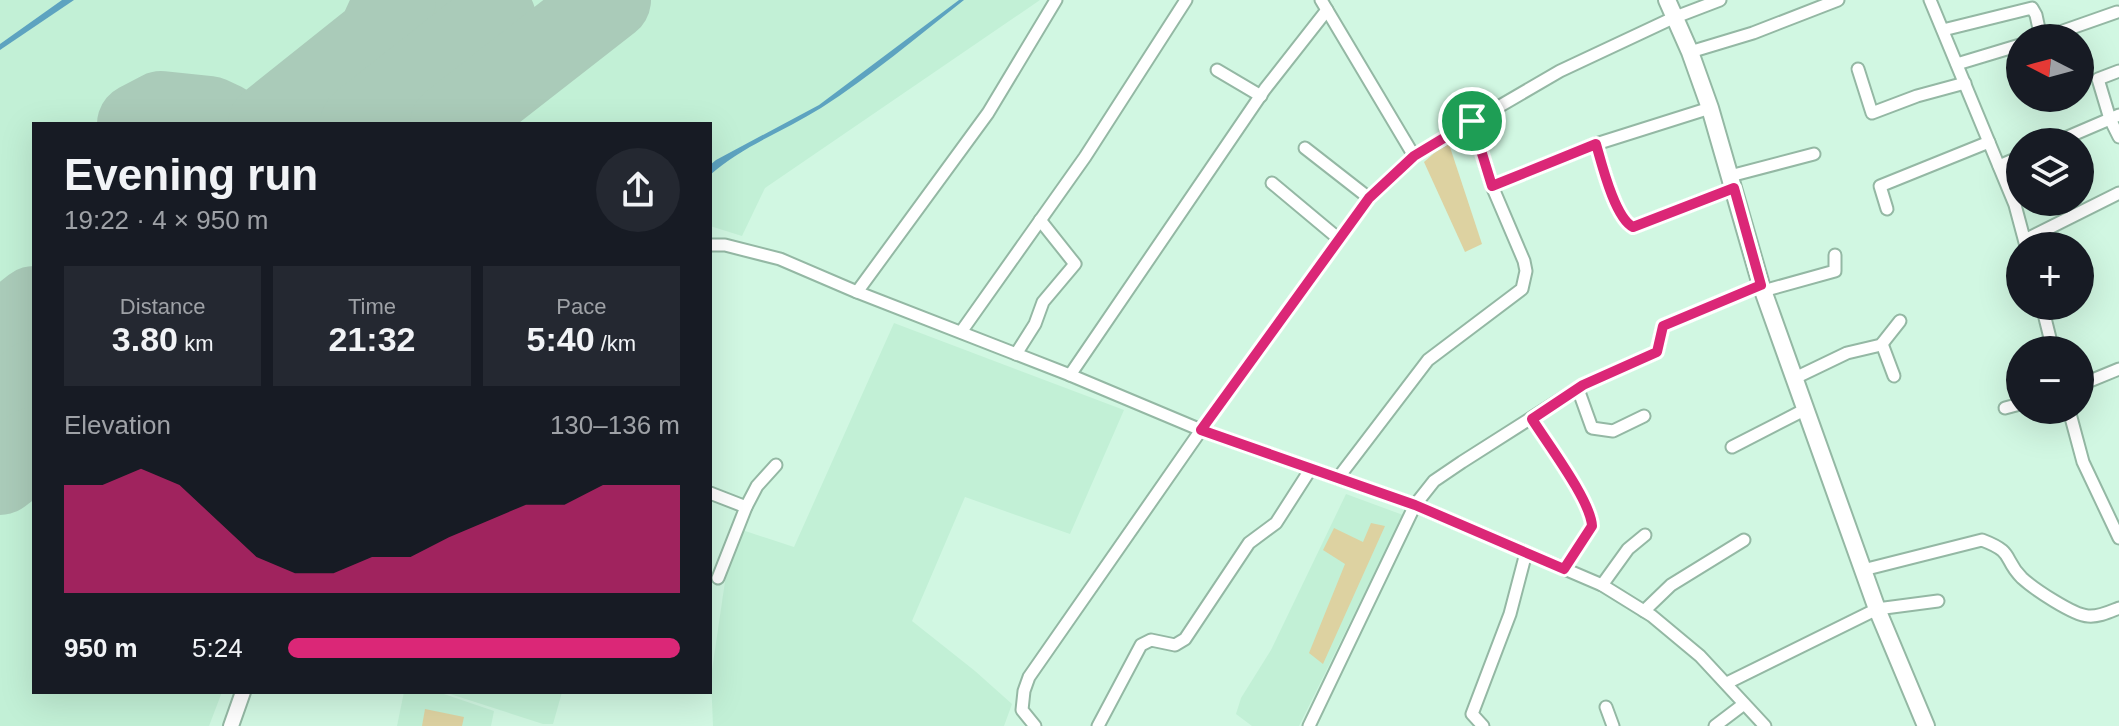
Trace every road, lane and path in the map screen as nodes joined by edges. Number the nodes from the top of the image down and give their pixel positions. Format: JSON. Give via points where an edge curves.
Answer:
{"nodes":[{"id":1,"x":1056,"y":0,"type":"edge"},
{"id":2,"x":1186,"y":0,"type":"edge"},
{"id":3,"x":1667,"y":0,"type":"edge"},
{"id":4,"x":1720,"y":0,"type":"edge"},
{"id":5,"x":1838,"y":0,"type":"edge"},
{"id":6,"x":1930,"y":0,"type":"edge"},
{"id":7,"x":2112,"y":0,"type":"edge"},
{"id":8,"x":1324,"y":5,"type":"edge"},
{"id":9,"x":2118,"y":15,"type":"edge"},
{"id":10,"x":1673,"y":18,"type":"junction"},
{"id":11,"x":2038,"y":24,"type":"edge"},
{"id":12,"x":2088,"y":24,"type":"edge"},
{"id":13,"x":1943,"y":30,"type":"junction"},
{"id":14,"x":2006,"y":49,"type":"edge"},
{"id":15,"x":1690,"y":52,"type":"junction"},
{"id":16,"x":1957,"y":64,"type":"junction"},
{"id":17,"x":1858,"y":69,"type":"dead end"},
{"id":18,"x":1217,"y":70,"type":"dead end"},
{"id":19,"x":2119,"y":71,"type":"edge"},
{"id":20,"x":1965,"y":83,"type":"junction"},
{"id":21,"x":1261,"y":96,"type":"junction"},
{"id":22,"x":1710,"y":108,"type":"junction"},
{"id":23,"x":2114,"y":117,"type":"edge"},
{"id":24,"x":1472,"y":121,"type":"junction"},
{"id":25,"x":2088,"y":128,"type":"edge"},
{"id":26,"x":2119,"y":137,"type":"edge"},
{"id":27,"x":1989,"y":142,"type":"junction"},
{"id":28,"x":1596,"y":144,"type":"junction"},
{"id":29,"x":1305,"y":148,"type":"dead end"},
{"id":30,"x":1814,"y":154,"type":"dead end"},
{"id":31,"x":1414,"y":156,"type":"junction"},
{"id":32,"x":2006,"y":163,"type":"edge"},
{"id":33,"x":1999,"y":166,"type":"junction"},
{"id":34,"x":1732,"y":182,"type":"junction"},
{"id":35,"x":1272,"y":183,"type":"dead end"},
{"id":36,"x":1492,"y":186,"type":"junction"},
{"id":37,"x":2119,"y":193,"type":"edge"},
{"id":38,"x":1369,"y":198,"type":"junction"},
{"id":39,"x":1887,"y":209,"type":"dead end"},
{"id":40,"x":1040,"y":220,"type":"junction"},
{"id":41,"x":2023,"y":232,"type":"edge"},
{"id":42,"x":2046,"y":232,"type":"edge"},
{"id":43,"x":1339,"y":239,"type":"junction"},
{"id":44,"x":712,"y":245,"type":"edge"},
{"id":45,"x":1835,"y":255,"type":"dead end"},
{"id":46,"x":1762,"y":288,"type":"junction"},
{"id":47,"x":857,"y":292,"type":"junction"},
{"id":48,"x":1900,"y":321,"type":"dead end"},
{"id":49,"x":961,"y":332,"type":"junction"},
{"id":50,"x":1882,"y":344,"type":"junction"},
{"id":51,"x":1016,"y":354,"type":"junction"},
{"id":52,"x":2119,"y":369,"type":"edge"},
{"id":53,"x":1070,"y":375,"type":"junction"},
{"id":54,"x":1894,"y":376,"type":"dead end"},
{"id":55,"x":1795,"y":378,"type":"junction"},
{"id":56,"x":2094,"y":379,"type":"edge"},
{"id":57,"x":1578,"y":389,"type":"junction"},
{"id":58,"x":1806,"y":409,"type":"junction"},
{"id":59,"x":1644,"y":416,"type":"dead end"},
{"id":60,"x":1532,"y":419,"type":"junction"},
{"id":61,"x":2073,"y":424,"type":"edge"},
{"id":62,"x":1201,"y":430,"type":"junction"},
{"id":63,"x":1732,"y":447,"type":"dead end"},
{"id":64,"x":776,"y":465,"type":"dead end"},
{"id":65,"x":1310,"y":470,"type":"junction"},
{"id":66,"x":1338,"y":478,"type":"junction"},
{"id":67,"x":712,"y":494,"type":"edge"},
{"id":68,"x":1415,"y":505,"type":"junction"},
{"id":69,"x":746,"y":507,"type":"junction"},
{"id":70,"x":1645,"y":535,"type":"dead end"},
{"id":71,"x":2119,"y":538,"type":"edge"},
{"id":72,"x":1744,"y":540,"type":"dead end"},
{"id":73,"x":1526,"y":553,"type":"junction"},
{"id":74,"x":1564,"y":569,"type":"junction"},
{"id":75,"x":1863,"y":570,"type":"junction"},
{"id":76,"x":718,"y":578,"type":"dead end"},
{"id":77,"x":1602,"y":585,"type":"junction"},
{"id":78,"x":1938,"y":601,"type":"dead end"},
{"id":79,"x":2119,"y":608,"type":"edge"},
{"id":80,"x":1877,"y":609,"type":"junction"},
{"id":81,"x":1644,"y":611,"type":"junction"},
{"id":82,"x":1727,"y":683,"type":"junction"},
{"id":83,"x":242,"y":694,"type":"edge"},
{"id":84,"x":1744,"y":704,"type":"junction"},
{"id":85,"x":1606,"y":707,"type":"dead end"},
{"id":86,"x":231,"y":726,"type":"edge"},
{"id":87,"x":1035,"y":726,"type":"edge"},
{"id":88,"x":1098,"y":726,"type":"edge"},
{"id":89,"x":1309,"y":726,"type":"edge"},
{"id":90,"x":1483,"y":726,"type":"edge"},
{"id":91,"x":1613,"y":726,"type":"edge"},
{"id":92,"x":1715,"y":726,"type":"edge"},
{"id":93,"x":1765,"y":726,"type":"edge"},
{"id":94,"x":1926,"y":726,"type":"edge"}],
"edges":[{"from":1,"to":47,"type":"street","via":[[988,113]]},
{"from":2,"to":40,"type":"street"},
{"from":3,"to":10,"type":"main road"},
{"from":4,"to":10,"type":"street"},
{"from":5,"to":15,"type":"street"},
{"from":6,"to":13,"type":"street"},
{"from":7,"to":9,"type":"street"},
{"from":8,"to":21,"type":"street"},
{"from":8,"to":31,"type":"street"},
{"from":9,"to":12,"type":"street"},
{"from":10,"to":15,"type":"main road"},
{"from":10,"to":24,"type":"street","via":[[1560,71]]},
{"from":11,"to":13,"type":"street","via":[[2032,8]]},
{"from":13,"to":16,"type":"street"},
{"from":14,"to":16,"type":"street"},
{"from":15,"to":22,"type":"main road"},
{"from":16,"to":20,"type":"street"},
{"from":17,"to":20,"type":"street","via":[[1872,113]]},
{"from":18,"to":21,"type":"street"},
{"from":19,"to":23,"type":"street","via":[[2098,79]]},
{"from":20,"to":27,"type":"street"},
{"from":21,"to":53,"type":"street"},
{"from":22,"to":28,"type":"street"},
{"from":22,"to":34,"type":"main road"},
{"from":23,"to":25,"type":"street"},
{"from":23,"to":26,"type":"street"},
{"from":24,"to":31,"type":"street"},
{"from":24,"to":36,"type":"street"},
{"from":27,"to":33,"type":"street"},
{"from":27,"to":39,"type":"street","via":[[1880,186]]},
{"from":28,"to":34,"type":"street","via":[[1618,208],[1633,227]]},
{"from":28,"to":36,"type":"street"},
{"from":29,"to":38,"type":"street"},
{"from":30,"to":34,"type":"street"},
{"from":31,"to":38,"type":"street"},
{"from":32,"to":33,"type":"street"},
{"from":33,"to":41,"type":"street"},
{"from":34,"to":46,"type":"main road"},
{"from":35,"to":43,"type":"street"},
{"from":36,"to":66,"type":"street","via":[[1524,261],[1522,289],[1428,360]]},
{"from":37,"to":42,"type":"street"},
{"from":38,"to":43,"type":"street"},
{"from":40,"to":49,"type":"street"},
{"from":40,"to":51,"type":"street","via":[[1075,264],[1043,302]]},
{"from":43,"to":62,"type":"street"},
{"from":44,"to":47,"type":"street","via":[[780,259]]},
{"from":45,"to":46,"type":"street","via":[[1835,271]]},
{"from":46,"to":55,"type":"main road"},
{"from":46,"to":57,"type":"street","via":[[1663,326],[1657,352]]},
{"from":47,"to":49,"type":"street"},
{"from":48,"to":50,"type":"street"},
{"from":49,"to":51,"type":"street"},
{"from":50,"to":54,"type":"street"},
{"from":50,"to":55,"type":"street","via":[[1847,353]]},
{"from":51,"to":53,"type":"street"},
{"from":52,"to":56,"type":"street"},
{"from":53,"to":62,"type":"street"},
{"from":55,"to":58,"type":"main road"},
{"from":57,"to":59,"type":"street","via":[[1592,428],[1613,431]]},
{"from":57,"to":60,"type":"street"},
{"from":58,"to":63,"type":"street"},
{"from":58,"to":75,"type":"main road"},
{"from":60,"to":68,"type":"street","via":[[1434,481]]},
{"from":60,"to":74,"type":"street","via":[[1592,519]]},
{"from":61,"to":71,"type":"street","via":[[2083,462]]},
{"from":62,"to":65,"type":"street"},
{"from":62,"to":87,"type":"street","via":[[1029,677],[1022,710]]},
{"from":64,"to":69,"type":"street"},
{"from":65,"to":66,"type":"street"},
{"from":65,"to":88,"type":"street","via":[[1276,523],[1249,543],[1185,639],[1175,645],[1151,640],[1141,645]]},
{"from":66,"to":68,"type":"street"},
{"from":67,"to":69,"type":"street"},
{"from":68,"to":73,"type":"street"},
{"from":68,"to":89,"type":"street"},
{"from":69,"to":76,"type":"street"},
{"from":70,"to":77,"type":"street"},
{"from":72,"to":81,"type":"street","via":[[1671,585]]},
{"from":73,"to":74,"type":"street"},
{"from":73,"to":90,"type":"street","via":[[1510,614],[1472,714]]},
{"from":74,"to":77,"type":"street"},
{"from":75,"to":79,"type":"street","via":[[1982,540],[2000,546],[2023,579],[2074,612],[2101,615]]},
{"from":75,"to":80,"type":"main road"},
{"from":77,"to":81,"type":"street"},
{"from":78,"to":80,"type":"street"},
{"from":80,"to":82,"type":"street"},
{"from":80,"to":94,"type":"main road"},
{"from":81,"to":82,"type":"street"},
{"from":82,"to":84,"type":"street"},
{"from":83,"to":86,"type":"street"},
{"from":84,"to":92,"type":"street"},
{"from":84,"to":93,"type":"street"},
{"from":85,"to":91,"type":"street"}]}
